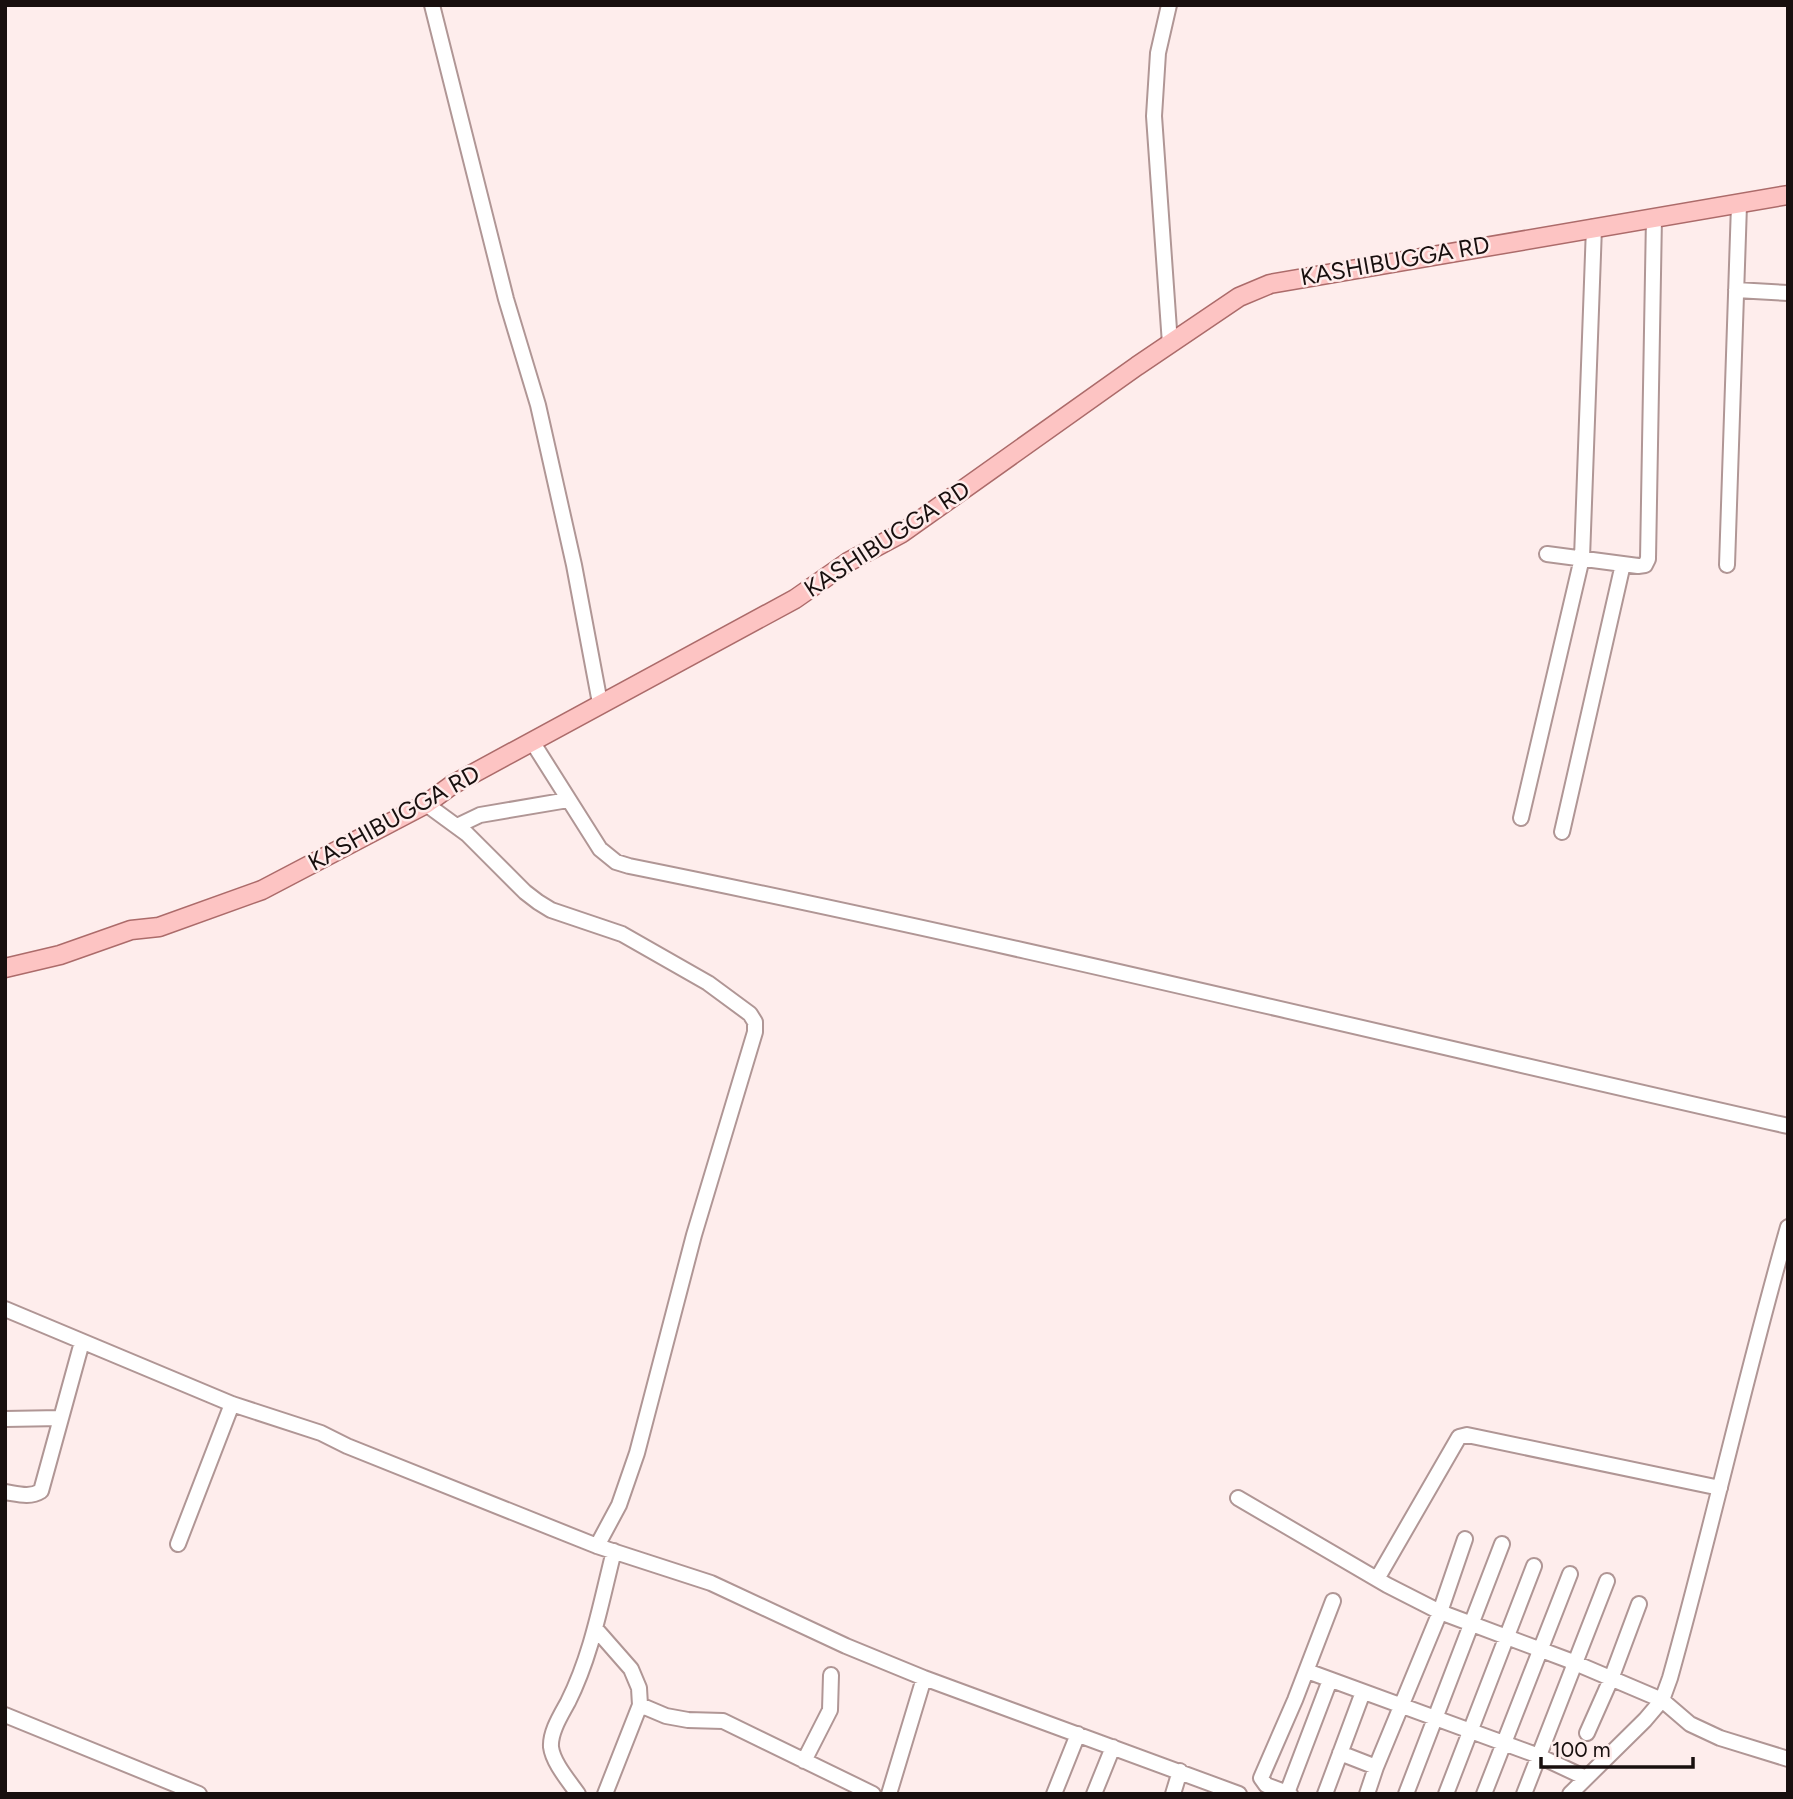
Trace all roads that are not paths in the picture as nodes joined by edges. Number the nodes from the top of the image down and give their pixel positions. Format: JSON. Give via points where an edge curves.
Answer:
{"nodes":[{"id":1,"x":432,"y":5,"type":"edge"},
{"id":2,"x":1170,"y":5,"type":"edge"},
{"id":3,"x":1788,"y":195,"type":"edge"},
{"id":4,"x":1739,"y":205,"type":"junction"},
{"id":5,"x":1654,"y":218,"type":"junction"},
{"id":6,"x":1594,"y":227,"type":"junction"},
{"id":7,"x":1736,"y":290,"type":"junction"},
{"id":8,"x":1788,"y":293,"type":"edge"},
{"id":9,"x":1170,"y":344,"type":"junction"},
{"id":10,"x":1547,"y":554,"type":"dead end"},
{"id":11,"x":1582,"y":558,"type":"junction"},
{"id":12,"x":1623,"y":564,"type":"junction"},
{"id":13,"x":1727,"y":565,"type":"dead end"},
{"id":14,"x":600,"y":704,"type":"junction"},
{"id":15,"x":533,"y":743,"type":"junction"},
{"id":16,"x":568,"y":800,"type":"junction"},
{"id":17,"x":426,"y":804,"type":"junction"},
{"id":18,"x":1521,"y":818,"type":"dead end"},
{"id":19,"x":457,"y":826,"type":"junction"},
{"id":20,"x":1562,"y":832,"type":"dead end"},
{"id":21,"x":5,"y":968,"type":"edge"},
{"id":22,"x":1788,"y":1126,"type":"edge"},
{"id":23,"x":1788,"y":1227,"type":"edge"},
{"id":24,"x":5,"y":1309,"type":"edge"},
{"id":25,"x":82,"y":1342,"type":"junction"},
{"id":26,"x":232,"y":1404,"type":"junction"},
{"id":27,"x":5,"y":1419,"type":"edge"},
{"id":28,"x":61,"y":1419,"type":"junction"},
{"id":29,"x":1720,"y":1488,"type":"junction"},
{"id":30,"x":5,"y":1492,"type":"edge"},
{"id":31,"x":1238,"y":1497,"type":"dead end"},
{"id":32,"x":1465,"y":1539,"type":"dead end"},
{"id":33,"x":178,"y":1544,"type":"dead end"},
{"id":34,"x":1503,"y":1544,"type":"dead end"},
{"id":35,"x":597,"y":1546,"type":"junction"},
{"id":36,"x":614,"y":1551,"type":"junction"},
{"id":37,"x":1534,"y":1566,"type":"dead end"},
{"id":38,"x":1570,"y":1574,"type":"dead end"},
{"id":39,"x":1377,"y":1578,"type":"junction"},
{"id":40,"x":1607,"y":1581,"type":"dead end"},
{"id":41,"x":1333,"y":1601,"type":"dead end"},
{"id":42,"x":1639,"y":1604,"type":"dead end"},
{"id":43,"x":1440,"y":1612,"type":"junction"},
{"id":44,"x":1472,"y":1624,"type":"junction"},
{"id":45,"x":596,"y":1628,"type":"junction"},
{"id":46,"x":1506,"y":1636,"type":"junction"},
{"id":47,"x":1540,"y":1649,"type":"junction"},
{"id":48,"x":1574,"y":1662,"type":"junction"},
{"id":49,"x":1307,"y":1671,"type":"junction"},
{"id":50,"x":831,"y":1675,"type":"dead end"},
{"id":51,"x":925,"y":1678,"type":"junction"},
{"id":52,"x":1611,"y":1679,"type":"junction"},
{"id":53,"x":1331,"y":1680,"type":"junction"},
{"id":54,"x":1363,"y":1692,"type":"junction"},
{"id":55,"x":1662,"y":1700,"type":"junction"},
{"id":56,"x":640,"y":1705,"type":"junction"},
{"id":57,"x":1400,"y":1707,"type":"junction"},
{"id":58,"x":5,"y":1715,"type":"edge"},
{"id":59,"x":1435,"y":1718,"type":"junction"},
{"id":60,"x":1469,"y":1732,"type":"junction"},
{"id":61,"x":1587,"y":1733,"type":"dead end"},
{"id":62,"x":1078,"y":1734,"type":"junction"},
{"id":63,"x":1505,"y":1743,"type":"junction"},
{"id":64,"x":1113,"y":1747,"type":"junction"},
{"id":65,"x":1340,"y":1753,"type":"junction"},
{"id":66,"x":1539,"y":1756,"type":"junction"},
{"id":67,"x":1788,"y":1759,"type":"edge"},
{"id":68,"x":804,"y":1761,"type":"junction"},
{"id":69,"x":1376,"y":1767,"type":"junction"},
{"id":70,"x":1180,"y":1771,"type":"junction"},
{"id":71,"x":1586,"y":1778,"type":"junction"},
{"id":72,"x":848,"y":1789,"type":"edge"},
{"id":73,"x":1288,"y":1793,"type":"edge"},
{"id":74,"x":200,"y":1794,"type":"edge"},
{"id":75,"x":578,"y":1794,"type":"edge"},
{"id":76,"x":605,"y":1794,"type":"edge"},
{"id":77,"x":873,"y":1794,"type":"edge"},
{"id":78,"x":889,"y":1794,"type":"edge"},
{"id":79,"x":1055,"y":1794,"type":"edge"},
{"id":80,"x":1094,"y":1794,"type":"edge"},
{"id":81,"x":1173,"y":1794,"type":"edge"},
{"id":82,"x":1238,"y":1794,"type":"edge"},
{"id":83,"x":1325,"y":1794,"type":"edge"},
{"id":84,"x":1367,"y":1794,"type":"edge"},
{"id":85,"x":1406,"y":1794,"type":"edge"},
{"id":86,"x":1446,"y":1794,"type":"edge"},
{"id":87,"x":1484,"y":1794,"type":"edge"},
{"id":88,"x":1524,"y":1794,"type":"edge"},
{"id":89,"x":1570,"y":1794,"type":"edge"}],
"edges":[{"from":1,"to":14,"type":"street","via":[[506,299],[538,405]]},
{"from":2,"to":9,"type":"street","via":[[1158,53],[1154,116]]},
{"from":3,"to":4,"type":"main road","name":"KASHIBUGGA RD"},
{"from":4,"to":5,"type":"main road","name":"KASHIBUGGA RD"},
{"from":4,"to":7,"type":"street"},
{"from":5,"to":6,"type":"main road","name":"KASHIBUGGA RD"},
{"from":5,"to":12,"type":"street","via":[[1650,551],[1645,565]]},
{"from":6,"to":9,"type":"main road","name":"KASHIBUGGA RD","via":[[1270,284],[1239,297]]},
{"from":6,"to":11,"type":"street"},
{"from":7,"to":8,"type":"street"},
{"from":7,"to":13,"type":"street"},
{"from":9,"to":14,"type":"main road","name":"KASHIBUGGA RD","via":[[902,533],[794,599]]},
{"from":10,"to":11,"type":"street"},
{"from":11,"to":12,"type":"street"},
{"from":11,"to":18,"type":"street"},
{"from":12,"to":20,"type":"street"},
{"from":14,"to":15,"type":"main road","name":"KASHIBUGGA RD"},
{"from":15,"to":16,"type":"street"},
{"from":15,"to":17,"type":"main road","name":"KASHIBUGGA RD"},
{"from":16,"to":19,"type":"street","via":[[480,815]]},
{"from":16,"to":22,"type":"street","via":[[600,849],[629,866],[1118,970]]},
{"from":17,"to":19,"type":"street"},
{"from":17,"to":21,"type":"main road","name":"KASHIBUGGA RD","via":[[262,890],[159,927],[131,930]]},
{"from":19,"to":35,"type":"street","via":[[538,902],[622,934],[708,983],[755,1022],[637,1453],[619,1506]]},
{"from":23,"to":29,"type":"street"},
{"from":24,"to":25,"type":"street"},
{"from":25,"to":26,"type":"street"},
{"from":25,"to":28,"type":"street"},
{"from":26,"to":33,"type":"street"},
{"from":26,"to":35,"type":"street","via":[[321,1433]]},
{"from":27,"to":28,"type":"street"},
{"from":28,"to":30,"type":"street","via":[[41,1491],[27,1495]]},
{"from":29,"to":39,"type":"street","via":[[1459,1437]]},
{"from":29,"to":55,"type":"street"},
{"from":31,"to":39,"type":"street"},
{"from":32,"to":43,"type":"street"},
{"from":34,"to":44,"type":"street"},
{"from":35,"to":36,"type":"street"},
{"from":36,"to":45,"type":"street"},
{"from":36,"to":51,"type":"street","via":[[711,1583]]},
{"from":37,"to":46,"type":"street"},
{"from":38,"to":47,"type":"street"},
{"from":39,"to":43,"type":"street"},
{"from":40,"to":48,"type":"street"},
{"from":41,"to":49,"type":"street"},
{"from":42,"to":52,"type":"street"},
{"from":43,"to":44,"type":"street"},
{"from":43,"to":57,"type":"street"},
{"from":44,"to":46,"type":"street"},
{"from":44,"to":59,"type":"street"},
{"from":45,"to":56,"type":"street","via":[[631,1669]]},
{"from":45,"to":75,"type":"street","via":[[551,1746]]},
{"from":46,"to":47,"type":"street"},
{"from":46,"to":60,"type":"street"},
{"from":47,"to":48,"type":"street"},
{"from":47,"to":63,"type":"street"},
{"from":48,"to":52,"type":"street"},
{"from":48,"to":66,"type":"street"},
{"from":49,"to":53,"type":"street"},
{"from":49,"to":73,"type":"street","via":[[1261,1778],[1266,1785]]},
{"from":50,"to":68,"type":"street","via":[[830,1710]]},
{"from":51,"to":62,"type":"street"},
{"from":51,"to":78,"type":"street"},
{"from":52,"to":55,"type":"street"},
{"from":52,"to":61,"type":"street"},
{"from":53,"to":54,"type":"street"},
{"from":53,"to":73,"type":"street"},
{"from":54,"to":57,"type":"street"},
{"from":54,"to":65,"type":"street"},
{"from":55,"to":67,"type":"street","via":[[1690,1724]]},
{"from":55,"to":71,"type":"street"},
{"from":56,"to":68,"type":"street","via":[[666,1716],[723,1721]]},
{"from":56,"to":76,"type":"street"},
{"from":57,"to":59,"type":"street"},
{"from":57,"to":69,"type":"street"},
{"from":58,"to":74,"type":"street"},
{"from":59,"to":60,"type":"street"},
{"from":59,"to":85,"type":"street"},
{"from":60,"to":63,"type":"street"},
{"from":60,"to":86,"type":"street"},
{"from":62,"to":64,"type":"street"},
{"from":62,"to":79,"type":"street"},
{"from":63,"to":66,"type":"street"},
{"from":63,"to":87,"type":"street"},
{"from":64,"to":70,"type":"street"},
{"from":64,"to":80,"type":"street"},
{"from":65,"to":69,"type":"street"},
{"from":65,"to":83,"type":"street"},
{"from":66,"to":71,"type":"street"},
{"from":66,"to":88,"type":"street"},
{"from":68,"to":72,"type":"street"},
{"from":69,"to":84,"type":"street"},
{"from":70,"to":81,"type":"street"},
{"from":70,"to":82,"type":"street"},
{"from":71,"to":89,"type":"street"},
{"from":72,"to":77,"type":"street"}]}
